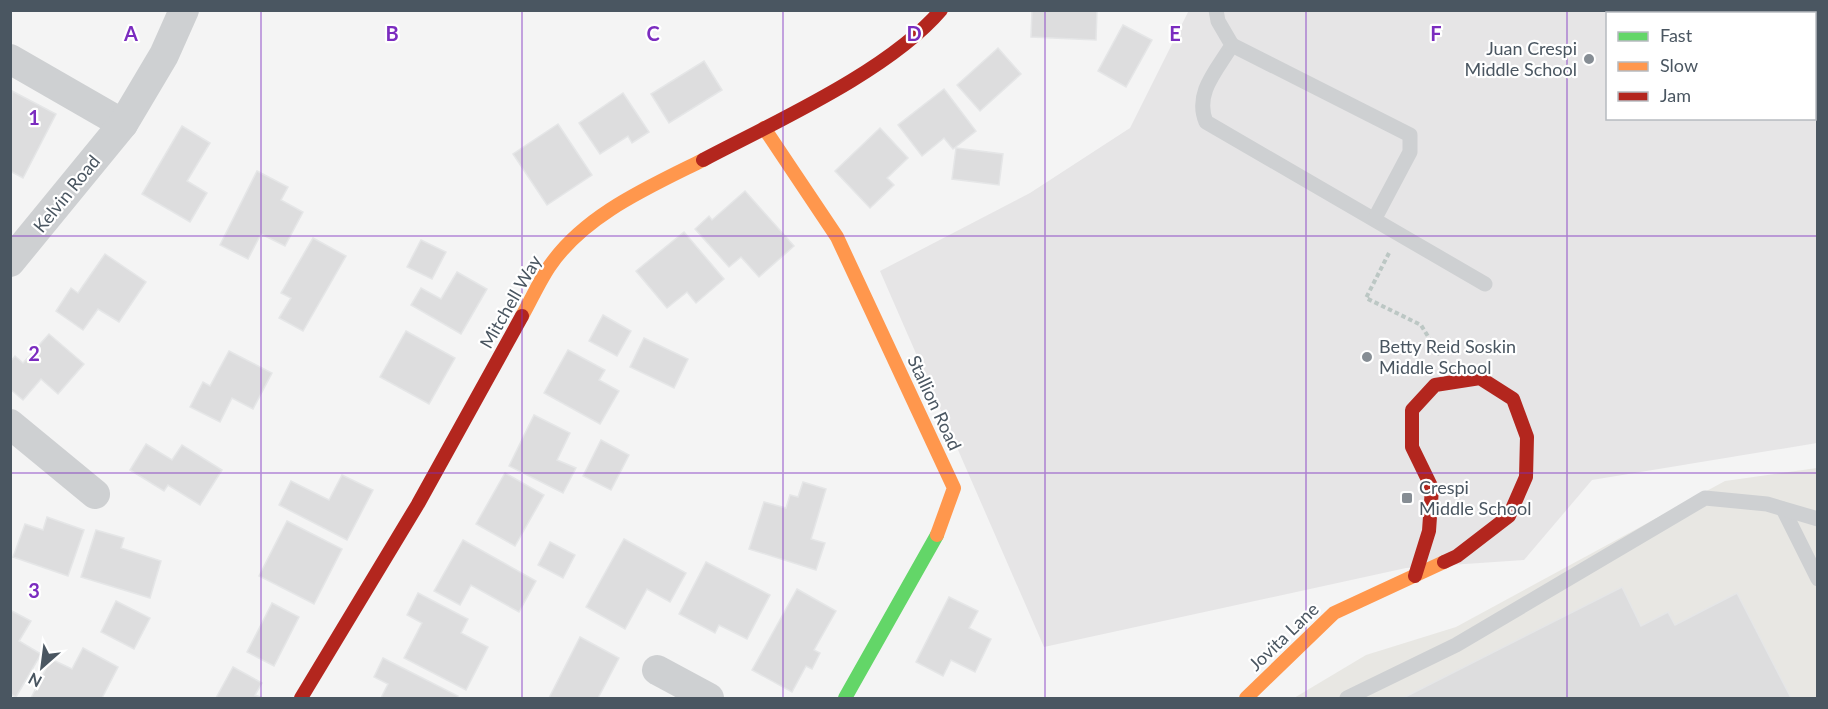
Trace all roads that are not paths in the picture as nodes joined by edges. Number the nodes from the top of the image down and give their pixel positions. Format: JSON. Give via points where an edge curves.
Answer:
{"nodes":[{"id":1,"x":184,"y":10,"type":"edge"},
{"id":2,"x":941,"y":10,"type":"edge"},
{"id":3,"x":1216,"y":10,"type":"edge"},
{"id":4,"x":1232,"y":45,"type":"junction"},
{"id":5,"x":10,"y":59,"type":"edge"},
{"id":6,"x":123,"y":124,"type":"junction"},
{"id":7,"x":764,"y":128,"type":"junction"},
{"id":8,"x":1375,"y":218,"type":"junction"},
{"id":9,"x":13,"y":255,"type":"edge"},
{"id":10,"x":1485,"y":284,"type":"dead end"},
{"id":11,"x":10,"y":424,"type":"edge"},
{"id":12,"x":95,"y":494,"type":"dead end"},
{"id":13,"x":1783,"y":509,"type":"junction"},
{"id":14,"x":1818,"y":519,"type":"edge"},
{"id":15,"x":1416,"y":576,"type":"junction"},
{"id":16,"x":1818,"y":579,"type":"edge"},
{"id":17,"x":657,"y":670,"type":"dead end"},
{"id":18,"x":302,"y":699,"type":"edge"},
{"id":19,"x":709,"y":699,"type":"edge"},
{"id":20,"x":846,"y":699,"type":"edge"},
{"id":21,"x":1246,"y":699,"type":"edge"},
{"id":22,"x":1347,"y":699,"type":"edge"}],
"edges":[{"from":1,"to":6,"type":"street","name":"Kelvin Road","via":[[164,55]]},
{"from":2,"to":7,"type":"street","name":"Mitchell Way","via":[[930,23],[867,71]]},
{"from":3,"to":4,"type":"lane"},
{"from":4,"to":8,"type":"lane","via":[[1202,94],[1201,109],[1206,122]]},
{"from":4,"to":8,"type":"lane","via":[[1410,135],[1410,152]]},
{"from":5,"to":6,"type":"street"},
{"from":6,"to":9,"type":"street","name":"Kelvin Road"},
{"from":7,"to":18,"type":"street","name":"Mitchell Way","via":[[651,187],[586,227],[550,266],[418,504]]},
{"from":7,"to":20,"type":"street","name":"Stallion Road","via":[[837,237],[954,488],[941,528]]},
{"from":8,"to":10,"type":"lane"},
{"from":11,"to":12,"type":"street"},
{"from":13,"to":14,"type":"lane"},
{"from":13,"to":16,"type":"lane"},
{"from":13,"to":22,"type":"lane","via":[[1705,498],[1456,645]]},
{"from":15,"to":15,"type":"street","name":"Jovita Lane","via":[[1457,556],[1509,516],[1526,477],[1527,437],[1513,399],[1480,378],[1435,385],[1412,410],[1412,447],[1432,488],[1429,531]]},
{"from":15,"to":21,"type":"street","name":"Jovita Lane","via":[[1334,614]]},
{"from":17,"to":19,"type":"street"}]}
